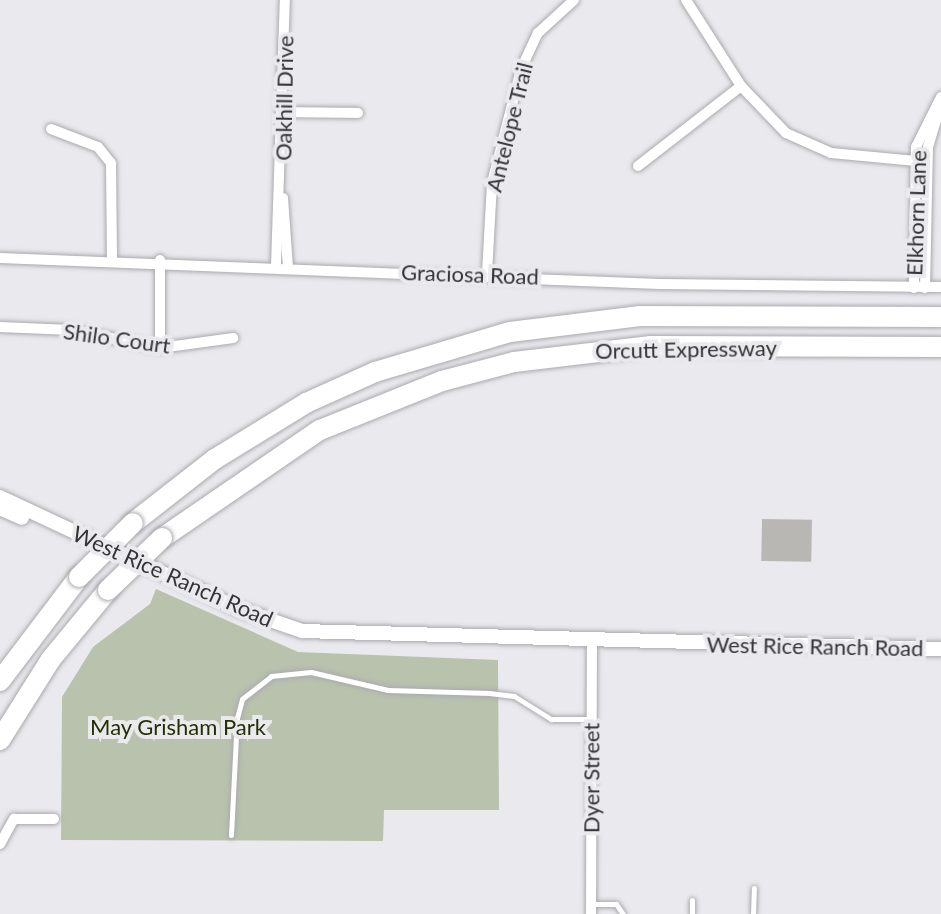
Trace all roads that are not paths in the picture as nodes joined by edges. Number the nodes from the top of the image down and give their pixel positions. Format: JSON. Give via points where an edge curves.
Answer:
{"nodes":[{"id":1,"x":285,"y":0,"type":"edge"},
{"id":2,"x":574,"y":0,"type":"edge"},
{"id":3,"x":686,"y":0,"type":"edge"},
{"id":4,"x":741,"y":86,"type":"junction"},
{"id":5,"x":941,"y":97,"type":"edge"},
{"id":6,"x":941,"y":104,"type":"edge"},
{"id":7,"x":283,"y":112,"type":"junction"},
{"id":8,"x":358,"y":113,"type":"dead end"},
{"id":9,"x":51,"y":129,"type":"dead end"},
{"id":10,"x":921,"y":161,"type":"junction"},
{"id":11,"x":638,"y":166,"type":"dead end"},
{"id":12,"x":283,"y":196,"type":"junction"},
{"id":13,"x":0,"y":258,"type":"edge"},
{"id":14,"x":112,"y":259,"type":"junction"},
{"id":15,"x":160,"y":260,"type":"junction"},
{"id":16,"x":276,"y":266,"type":"junction"},
{"id":17,"x":288,"y":267,"type":"junction"},
{"id":18,"x":487,"y":273,"type":"junction"},
{"id":19,"x":941,"y":287,"type":"edge"},
{"id":20,"x":919,"y":288,"type":"junction"},
{"id":21,"x":941,"y":317,"type":"edge"},
{"id":22,"x":0,"y":327,"type":"edge"},
{"id":23,"x":233,"y":338,"type":"dead end"},
{"id":24,"x":941,"y":347,"type":"edge"},
{"id":25,"x":160,"y":348,"type":"junction"},
{"id":26,"x":0,"y":497,"type":"edge"},
{"id":27,"x":0,"y":508,"type":"edge"},
{"id":28,"x":592,"y":642,"type":"junction"},
{"id":29,"x":941,"y":649,"type":"edge"},
{"id":30,"x":0,"y":681,"type":"edge"},
{"id":31,"x":591,"y":719,"type":"junction"},
{"id":32,"x":0,"y":740,"type":"edge"},
{"id":33,"x":54,"y":819,"type":"dead end"},
{"id":34,"x":231,"y":835,"type":"dead end"},
{"id":35,"x":0,"y":844,"type":"edge"},
{"id":36,"x":754,"y":888,"type":"dead end"},
{"id":37,"x":692,"y":900,"type":"dead end"},
{"id":38,"x":591,"y":909,"type":"edge"},
{"id":39,"x":623,"y":914,"type":"edge"},
{"id":40,"x":692,"y":914,"type":"edge"},
{"id":41,"x":753,"y":914,"type":"edge"}],
"edges":[{"from":1,"to":7,"type":"street","name":"Oakhill Drive"},
{"from":2,"to":18,"type":"street","name":"Antelope Trail","via":[[538,33],[521,69],[492,183]]},
{"from":3,"to":4,"type":"street"},
{"from":4,"to":10,"type":"street","via":[[805,144]]},
{"from":4,"to":11,"type":"street"},
{"from":5,"to":10,"type":"street","name":"Elkhorn Lane","via":[[925,116]]},
{"from":6,"to":10,"type":"street","name":"Elkhorn Lane"},
{"from":7,"to":8,"type":"street"},
{"from":7,"to":12,"type":"street","name":"Oakhill Drive"},
{"from":9,"to":14,"type":"street","via":[[98,147],[111,163]]},
{"from":10,"to":20,"type":"street","name":"Elkhorn Lane"},
{"from":12,"to":16,"type":"street","name":"Oakhill Drive"},
{"from":12,"to":17,"type":"street","name":"Oakhill Drive"},
{"from":13,"to":14,"type":"street","name":"Graciosa Road"},
{"from":14,"to":15,"type":"street","name":"Graciosa Road"},
{"from":15,"to":16,"type":"street","name":"Graciosa Road"},
{"from":15,"to":25,"type":"street"},
{"from":16,"to":17,"type":"street","name":"Graciosa Road"},
{"from":17,"to":18,"type":"street","name":"Graciosa Road"},
{"from":18,"to":20,"type":"street","name":"Graciosa Road"},
{"from":19,"to":20,"type":"street","name":"Graciosa Road"},
{"from":21,"to":30,"type":"highway","name":"Orcutt Expressway","bridge":true,"via":[[640,316],[510,332],[390,367],[306,403],[215,459],[133,523],[79,577]]},
{"from":22,"to":25,"type":"street","name":"Shilo Court","via":[[71,330]]},
{"from":23,"to":25,"type":"street","name":"Shilo Court"},
{"from":24,"to":32,"type":"highway","name":"Orcutt Expressway","bridge":true,"via":[[651,346],[514,362],[442,381],[320,430],[162,538],[108,590],[51,659]]},
{"from":26,"to":28,"type":"main road","name":"West Rice Ranch Road","via":[[280,625],[340,635]]},
{"from":27,"to":28,"type":"main road","name":"West Rice Ranch Road","via":[[301,639]]},
{"from":28,"to":29,"type":"main road","name":"West Rice Ranch Road"},
{"from":28,"to":31,"type":"street","name":"Dyer Street"},
{"from":31,"to":34,"type":"lane","via":[[551,719],[514,696],[388,690],[311,672],[271,676],[242,699],[237,718]]},
{"from":31,"to":38,"type":"street","name":"Dyer Street"},
{"from":33,"to":35,"type":"street","via":[[14,819]]},
{"from":36,"to":41,"type":"lane"},
{"from":37,"to":40,"type":"lane"},
{"from":38,"to":39,"type":"lane","via":[[616,904]]}]}
